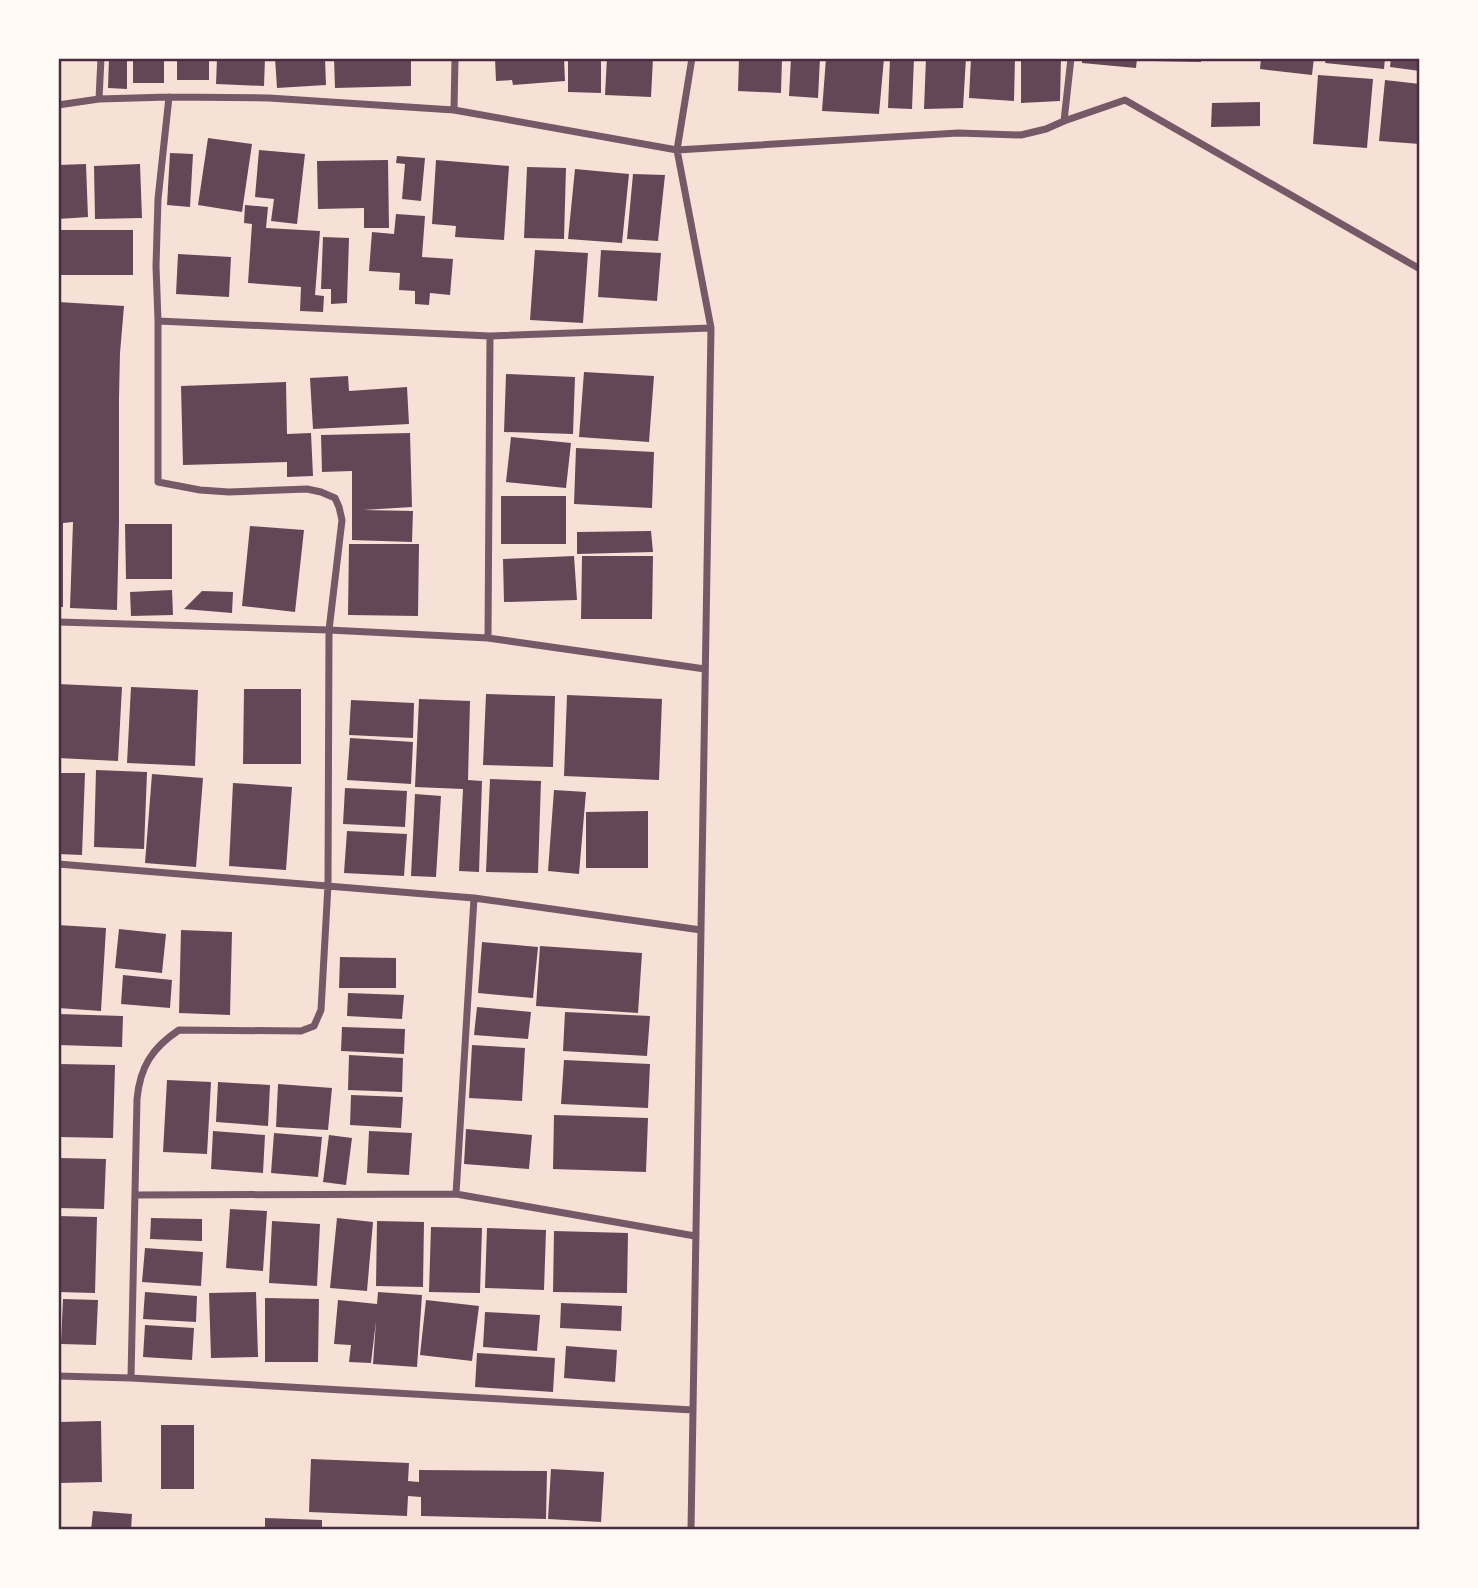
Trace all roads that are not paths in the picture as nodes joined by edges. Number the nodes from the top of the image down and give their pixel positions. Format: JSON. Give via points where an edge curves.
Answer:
{"nodes":[{"id":1,"x":101,"y":58,"type":"edge"},
{"id":2,"x":455,"y":58,"type":"edge"},
{"id":3,"x":692,"y":58,"type":"edge"},
{"id":4,"x":1071,"y":58,"type":"edge"},
{"id":5,"x":169,"y":97,"type":"junction"},
{"id":6,"x":99,"y":99,"type":"junction"},
{"id":7,"x":58,"y":105,"type":"edge"},
{"id":8,"x":454,"y":110,"type":"junction"},
{"id":9,"x":1064,"y":121,"type":"junction"},
{"id":10,"x":677,"y":150,"type":"junction"},
{"id":11,"x":1420,"y":270,"type":"edge"},
{"id":12,"x":158,"y":321,"type":"junction"},
{"id":13,"x":711,"y":328,"type":"junction"},
{"id":14,"x":490,"y":336,"type":"junction"},
{"id":15,"x":58,"y":622,"type":"edge"},
{"id":16,"x":329,"y":630,"type":"junction"},
{"id":17,"x":488,"y":638,"type":"junction"},
{"id":18,"x":705,"y":669,"type":"junction"},
{"id":19,"x":58,"y":864,"type":"edge"},
{"id":20,"x":328,"y":885,"type":"junction"},
{"id":21,"x":474,"y":898,"type":"junction"},
{"id":22,"x":701,"y":930,"type":"junction"},
{"id":23,"x":456,"y":1194,"type":"junction"},
{"id":24,"x":135,"y":1195,"type":"junction"},
{"id":25,"x":695,"y":1236,"type":"junction"},
{"id":26,"x":58,"y":1376,"type":"edge"},
{"id":27,"x":131,"y":1378,"type":"junction"},
{"id":28,"x":693,"y":1410,"type":"junction"},
{"id":29,"x":691,"y":1530,"type":"edge"}],
"edges":[{"from":1,"to":6,"type":"street"},
{"from":2,"to":8,"type":"street"},
{"from":3,"to":10,"type":"street"},
{"from":4,"to":9,"type":"street"},
{"from":5,"to":6,"type":"street"},
{"from":5,"to":8,"type":"street","via":[[269,98]]},
{"from":5,"to":12,"type":"street","via":[[158,199]]},
{"from":6,"to":7,"type":"street"},
{"from":8,"to":10,"type":"street"},
{"from":9,"to":10,"type":"street","via":[[1021,135],[958,133]]},
{"from":9,"to":11,"type":"street","via":[[1125,100]]},
{"from":10,"to":13,"type":"street"},
{"from":12,"to":14,"type":"street"},
{"from":12,"to":16,"type":"street","via":[[158,482],[229,492],[307,489],[335,498],[342,520]]},
{"from":13,"to":14,"type":"street"},
{"from":13,"to":18,"type":"street"},
{"from":14,"to":17,"type":"street"},
{"from":15,"to":16,"type":"street"},
{"from":16,"to":17,"type":"street"},
{"from":16,"to":20,"type":"street"},
{"from":17,"to":18,"type":"street"},
{"from":18,"to":22,"type":"street"},
{"from":19,"to":20,"type":"street"},
{"from":20,"to":21,"type":"street"},
{"from":20,"to":24,"type":"street","via":[[323,990],[314,1026],[301,1031],[179,1030],[168,1037],[146,1064],[138,1083]]},
{"from":21,"to":22,"type":"street"},
{"from":21,"to":23,"type":"street"},
{"from":22,"to":25,"type":"street"},
{"from":23,"to":24,"type":"street"},
{"from":23,"to":25,"type":"street"},
{"from":24,"to":27,"type":"street"},
{"from":25,"to":28,"type":"street"},
{"from":26,"to":27,"type":"street"},
{"from":27,"to":28,"type":"street"},
{"from":28,"to":29,"type":"street"}]}
